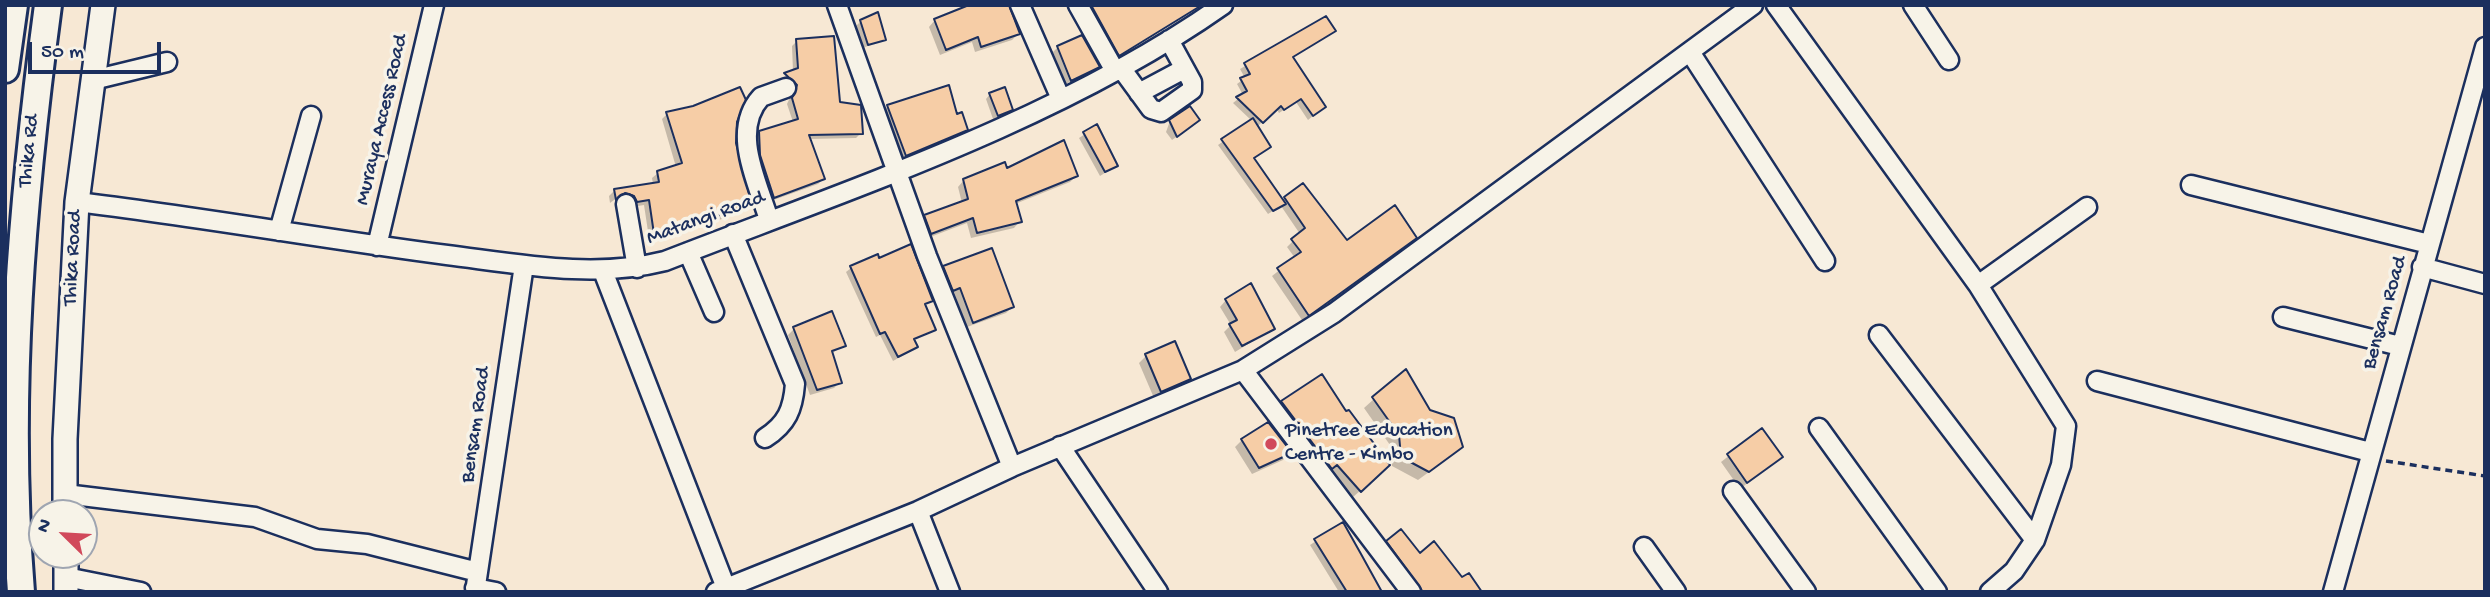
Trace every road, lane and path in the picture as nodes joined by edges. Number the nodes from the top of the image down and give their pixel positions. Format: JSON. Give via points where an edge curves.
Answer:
{"nodes":[{"id":1,"x":14,"y":5,"type":"edge"},
{"id":2,"x":48,"y":5,"type":"edge"},
{"id":3,"x":103,"y":5,"type":"edge"},
{"id":4,"x":434,"y":5,"type":"edge"},
{"id":5,"x":837,"y":5,"type":"edge"},
{"id":6,"x":1020,"y":5,"type":"edge"},
{"id":7,"x":1078,"y":5,"type":"edge"},
{"id":8,"x":1223,"y":5,"type":"edge"},
{"id":9,"x":1753,"y":5,"type":"edge"},
{"id":10,"x":1776,"y":5,"type":"edge"},
{"id":11,"x":1913,"y":5,"type":"edge"},
{"id":12,"x":1169,"y":40,"type":"junction"},
{"id":13,"x":2485,"y":47,"type":"edge"},
{"id":14,"x":1690,"y":52,"type":"junction"},
{"id":15,"x":1949,"y":60,"type":"dead end"},
{"id":16,"x":167,"y":62,"type":"dead end"},
{"id":17,"x":5,"y":69,"type":"edge"},
{"id":18,"x":1118,"y":69,"type":"junction"},
{"id":19,"x":1184,"y":69,"type":"junction"},
{"id":20,"x":93,"y":80,"type":"junction"},
{"id":21,"x":786,"y":88,"type":"dead end"},
{"id":22,"x":1139,"y":93,"type":"junction"},
{"id":23,"x":1061,"y":99,"type":"junction"},
{"id":24,"x":311,"y":117,"type":"dead end"},
{"id":25,"x":898,"y":170,"type":"junction"},
{"id":26,"x":2191,"y":185,"type":"dead end"},
{"id":27,"x":77,"y":202,"type":"junction"},
{"id":28,"x":626,"y":204,"type":"dead end"},
{"id":29,"x":2087,"y":207,"type":"dead end"},
{"id":30,"x":769,"y":220,"type":"junction"},
{"id":31,"x":279,"y":231,"type":"junction"},
{"id":32,"x":733,"y":234,"type":"junction"},
{"id":33,"x":2429,"y":244,"type":"junction"},
{"id":34,"x":377,"y":246,"type":"junction"},
{"id":35,"x":688,"y":252,"type":"junction"},
{"id":36,"x":1825,"y":261,"type":"dead end"},
{"id":37,"x":524,"y":265,"type":"junction"},
{"id":38,"x":2422,"y":267,"type":"junction"},
{"id":39,"x":637,"y":268,"type":"junction"},
{"id":40,"x":603,"y":271,"type":"junction"},
{"id":41,"x":2485,"y":284,"type":"edge"},
{"id":42,"x":1978,"y":285,"type":"junction"},
{"id":43,"x":714,"y":313,"type":"dead end"},
{"id":44,"x":2283,"y":317,"type":"dead end"},
{"id":45,"x":1880,"y":335,"type":"dead end"},
{"id":46,"x":2400,"y":346,"type":"junction"},
{"id":47,"x":1243,"y":370,"type":"junction"},
{"id":48,"x":2097,"y":381,"type":"dead end"},
{"id":49,"x":1819,"y":428,"type":"dead end"},
{"id":50,"x":765,"y":438,"type":"dead end"},
{"id":51,"x":1060,"y":446,"type":"junction"},
{"id":52,"x":2369,"y":455,"type":"junction"},
{"id":53,"x":1012,"y":467,"type":"junction"},
{"id":54,"x":2485,"y":476,"type":"edge"},
{"id":55,"x":1733,"y":491,"type":"dead end"},
{"id":56,"x":65,"y":499,"type":"edge"},
{"id":57,"x":98,"y":505,"type":"edge"},
{"id":58,"x":918,"y":511,"type":"junction"},
{"id":59,"x":2035,"y":540,"type":"junction"},
{"id":60,"x":1644,"y":547,"type":"dead end"},
{"id":61,"x":66,"y":575,"type":"edge"},
{"id":62,"x":476,"y":584,"type":"edge"},
{"id":63,"x":721,"y":590,"type":"edge"},
{"id":64,"x":21,"y":592,"type":"edge"},
{"id":65,"x":141,"y":592,"type":"edge"},
{"id":66,"x":496,"y":592,"type":"edge"},
{"id":67,"x":950,"y":592,"type":"edge"},
{"id":68,"x":1158,"y":592,"type":"edge"},
{"id":69,"x":1411,"y":592,"type":"edge"},
{"id":70,"x":1676,"y":592,"type":"edge"},
{"id":71,"x":1806,"y":592,"type":"edge"},
{"id":72,"x":1937,"y":592,"type":"edge"},
{"id":73,"x":1990,"y":592,"type":"edge"},
{"id":74,"x":2333,"y":592,"type":"edge"}],
"edges":[{"from":1,"to":17,"type":"highway"},
{"from":2,"to":64,"type":"highway","name":"Thika Rd","via":[[31,131],[12,409]]},
{"from":3,"to":20,"type":"main road","name":"Thika Road"},
{"from":4,"to":34,"type":"street","name":"Muraya Access Road"},
{"from":5,"to":25,"type":"street"},
{"from":6,"to":23,"type":"street"},
{"from":7,"to":18,"type":"street"},
{"from":8,"to":12,"type":"street","name":"Matangi Road"},
{"from":9,"to":14,"type":"street"},
{"from":10,"to":42,"type":"street"},
{"from":11,"to":15,"type":"street"},
{"from":12,"to":18,"type":"street","name":"Matangi Road"},
{"from":12,"to":19,"type":"street"},
{"from":13,"to":33,"type":"street","name":"Bensam Road"},
{"from":14,"to":36,"type":"street"},
{"from":14,"to":47,"type":"street","via":[[1334,313]]},
{"from":16,"to":20,"type":"street"},
{"from":18,"to":22,"type":"street"},
{"from":18,"to":23,"type":"street","name":"Matangi Road"},
{"from":19,"to":22,"type":"street"},
{"from":19,"to":22,"type":"street","via":[[1192,90],[1161,112],[1151,109]]},
{"from":20,"to":27,"type":"main road","name":"Thika Road"},
{"from":21,"to":30,"type":"street","via":[[761,97],[748,124],[747,148]]},
{"from":23,"to":25,"type":"street","name":"Matangi Road"},
{"from":24,"to":31,"type":"street"},
{"from":25,"to":30,"type":"street","name":"Matangi Road"},
{"from":25,"to":53,"type":"street","via":[[927,256]]},
{"from":26,"to":33,"type":"street"},
{"from":27,"to":31,"type":"street","name":"Matangi Road"},
{"from":27,"to":56,"type":"main road","name":"Thika Road"},
{"from":28,"to":39,"type":"street"},
{"from":29,"to":42,"type":"street"},
{"from":30,"to":32,"type":"street","name":"Matangi Road"},
{"from":31,"to":34,"type":"street","name":"Matangi Road"},
{"from":32,"to":35,"type":"street","name":"Matangi Road"},
{"from":32,"to":50,"type":"street","via":[[795,384],[794,406],[781,428]]},
{"from":33,"to":38,"type":"street","name":"Bensam Road"},
{"from":34,"to":37,"type":"street","name":"Matangi Road"},
{"from":35,"to":39,"type":"street","name":"Matangi Road"},
{"from":35,"to":43,"type":"street"},
{"from":37,"to":40,"type":"street","name":"Matangi Road"},
{"from":37,"to":62,"type":"street","name":"Bensam Road"},
{"from":38,"to":41,"type":"street"},
{"from":38,"to":46,"type":"street","name":"Bensam Road"},
{"from":39,"to":40,"type":"street","name":"Matangi Road"},
{"from":40,"to":63,"type":"street"},
{"from":42,"to":59,"type":"street","via":[[2066,426],[2060,465]]},
{"from":44,"to":46,"type":"street"},
{"from":45,"to":59,"type":"street"},
{"from":46,"to":52,"type":"street","name":"Bensam Road"},
{"from":47,"to":51,"type":"street"},
{"from":47,"to":69,"type":"street"},
{"from":48,"to":52,"type":"street"},
{"from":49,"to":72,"type":"street"},
{"from":51,"to":53,"type":"street"},
{"from":51,"to":68,"type":"street"},
{"from":52,"to":54,"type":"path"},
{"from":52,"to":74,"type":"street","name":"Bensam Road"},
{"from":53,"to":58,"type":"street"},
{"from":55,"to":71,"type":"street"},
{"from":57,"to":62,"type":"street","via":[[256,517],[317,539],[367,544]]},
{"from":58,"to":63,"type":"street"},
{"from":58,"to":67,"type":"street"},
{"from":59,"to":73,"type":"street","via":[[2014,571]]},
{"from":60,"to":70,"type":"street"},
{"from":61,"to":65,"type":"street"},
{"from":62,"to":66,"type":"street"}]}
